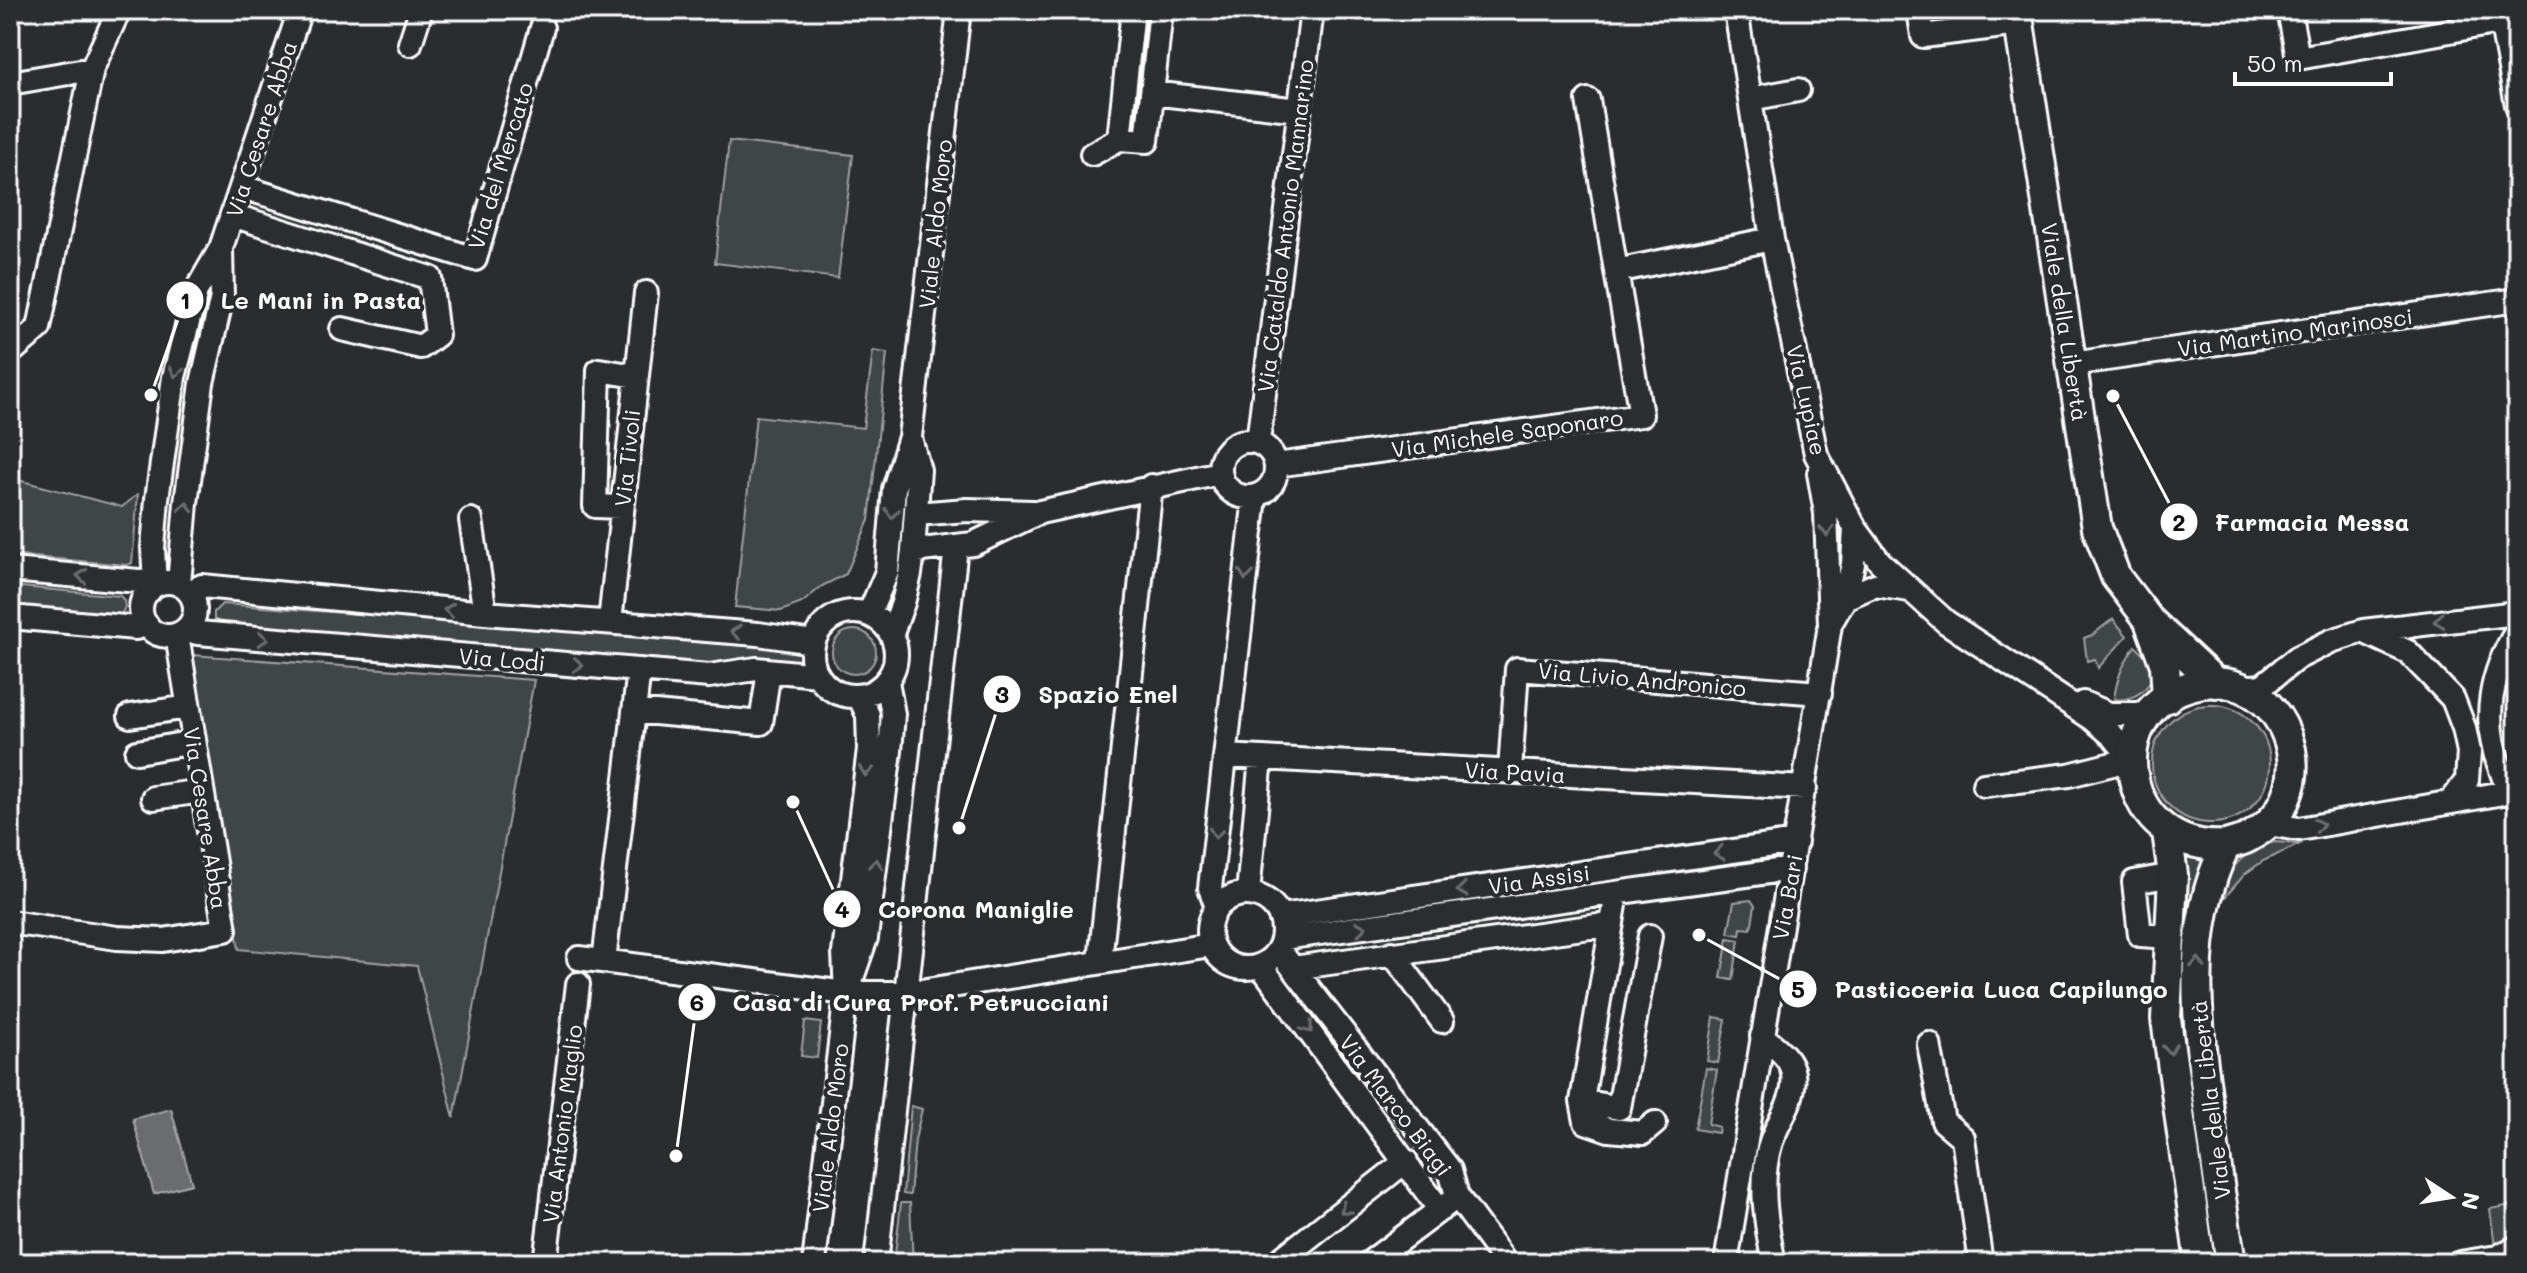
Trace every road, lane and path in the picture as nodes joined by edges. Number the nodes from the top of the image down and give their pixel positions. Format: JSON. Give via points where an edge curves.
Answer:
{"nodes":[{"id":1,"x":119,"y":10,"type":"edge"},
{"id":2,"x":300,"y":10,"type":"edge"},
{"id":3,"x":421,"y":10,"type":"edge"},
{"id":4,"x":959,"y":10,"type":"edge"},
{"id":5,"x":1133,"y":10,"type":"edge"},
{"id":6,"x":1161,"y":10,"type":"edge"},
{"id":7,"x":1312,"y":10,"type":"edge"},
{"id":8,"x":1736,"y":10,"type":"edge"},
{"id":9,"x":1919,"y":10,"type":"edge"},
{"id":10,"x":2289,"y":10,"type":"edge"},
{"id":11,"x":2018,"y":17,"type":"edge"},
{"id":12,"x":2506,"y":17,"type":"edge"},
{"id":13,"x":1970,"y":20,"type":"edge"},
{"id":14,"x":542,"y":28,"type":"dead end"},
{"id":15,"x":410,"y":44,"type":"dead end"},
{"id":16,"x":92,"y":69,"type":"junction"},
{"id":17,"x":10,"y":83,"type":"edge"},
{"id":18,"x":1798,"y":90,"type":"dead end"},
{"id":19,"x":1152,"y":93,"type":"junction"},
{"id":20,"x":1750,"y":99,"type":"junction"},
{"id":21,"x":1588,"y":100,"type":"dead end"},
{"id":22,"x":2517,"y":105,"type":"edge"},
{"id":23,"x":1299,"y":110,"type":"junction"},
{"id":24,"x":1119,"y":139,"type":"junction"},
{"id":25,"x":1092,"y":154,"type":"dead end"},
{"id":26,"x":242,"y":187,"type":"junction"},
{"id":27,"x":232,"y":215,"type":"junction"},
{"id":28,"x":1772,"y":239,"type":"junction"},
{"id":29,"x":221,"y":248,"type":"junction"},
{"id":30,"x":1616,"y":271,"type":"junction"},
{"id":31,"x":646,"y":293,"type":"dead end"},
{"id":32,"x":2517,"y":300,"type":"edge"},
{"id":33,"x":342,"y":329,"type":"dead end"},
{"id":34,"x":10,"y":353,"type":"edge"},
{"id":35,"x":2072,"y":364,"type":"junction"},
{"id":36,"x":636,"y":376,"type":"junction"},
{"id":37,"x":910,"y":437,"type":"junction"},
{"id":38,"x":1258,"y":442,"type":"junction"},
{"id":39,"x":1816,"y":454,"type":"junction"},
{"id":40,"x":1276,"y":465,"type":"junction"},
{"id":41,"x":1220,"y":473,"type":"junction"},
{"id":42,"x":1151,"y":486,"type":"junction"},
{"id":43,"x":1255,"y":497,"type":"junction"},
{"id":44,"x":621,"y":507,"type":"junction"},
{"id":45,"x":1040,"y":512,"type":"junction"},
{"id":46,"x":916,"y":514,"type":"junction"},
{"id":47,"x":471,"y":520,"type":"dead end"},
{"id":48,"x":1855,"y":528,"type":"junction"},
{"id":49,"x":956,"y":547,"type":"junction"},
{"id":50,"x":913,"y":551,"type":"junction"},
{"id":51,"x":10,"y":570,"type":"edge"},
{"id":52,"x":152,"y":588,"type":"junction"},
{"id":53,"x":184,"y":588,"type":"junction"},
{"id":54,"x":1911,"y":590,"type":"junction"},
{"id":55,"x":1845,"y":598,"type":"junction"},
{"id":56,"x":485,"y":613,"type":"junction"},
{"id":57,"x":2517,"y":613,"type":"edge"},
{"id":58,"x":869,"y":614,"type":"junction"},
{"id":59,"x":10,"y":617,"type":"edge"},
{"id":60,"x":2149,"y":620,"type":"junction"},
{"id":61,"x":610,"y":622,"type":"junction"},
{"id":62,"x":147,"y":625,"type":"junction"},
{"id":63,"x":1830,"y":625,"type":"junction"},
{"id":64,"x":2363,"y":631,"type":"junction"},
{"id":65,"x":2517,"y":631,"type":"edge"},
{"id":66,"x":181,"y":632,"type":"junction"},
{"id":67,"x":892,"y":633,"type":"junction"},
{"id":68,"x":813,"y":642,"type":"junction"},
{"id":69,"x":639,"y":670,"type":"junction"},
{"id":70,"x":769,"y":671,"type":"junction"},
{"id":71,"x":818,"y":675,"type":"junction"},
{"id":72,"x":887,"y":681,"type":"junction"},
{"id":73,"x":2229,"y":685,"type":"junction"},
{"id":74,"x":2053,"y":691,"type":"junction"},
{"id":75,"x":1820,"y":693,"type":"junction"},
{"id":76,"x":859,"y":696,"type":"junction"},
{"id":77,"x":2453,"y":699,"type":"junction"},
{"id":78,"x":2158,"y":706,"type":"junction"},
{"id":79,"x":2489,"y":706,"type":"junction"},
{"id":80,"x":188,"y":707,"type":"junction"},
{"id":81,"x":634,"y":711,"type":"junction"},
{"id":82,"x":130,"y":716,"type":"dead end"},
{"id":83,"x":194,"y":742,"type":"junction"},
{"id":84,"x":137,"y":752,"type":"dead end"},
{"id":85,"x":1226,"y":756,"type":"junction"},
{"id":86,"x":1261,"y":758,"type":"junction"},
{"id":87,"x":2132,"y":759,"type":"junction"},
{"id":88,"x":1510,"y":771,"type":"junction"},
{"id":89,"x":1984,"y":785,"type":"dead end"},
{"id":90,"x":1805,"y":788,"type":"junction"},
{"id":91,"x":202,"y":791,"type":"junction"},
{"id":92,"x":2513,"y":795,"type":"edge"},
{"id":93,"x":153,"y":798,"type":"dead end"},
{"id":94,"x":2451,"y":802,"type":"junction"},
{"id":95,"x":2268,"y":824,"type":"junction"},
{"id":96,"x":2167,"y":832,"type":"junction"},
{"id":97,"x":1796,"y":842,"type":"junction"},
{"id":98,"x":2226,"y":845,"type":"junction"},
{"id":99,"x":1791,"y":869,"type":"junction"},
{"id":100,"x":2173,"y":875,"type":"junction"},
{"id":101,"x":1248,"y":893,"type":"junction"},
{"id":102,"x":1617,"y":893,"type":"junction"},
{"id":103,"x":1217,"y":907,"type":"junction"},
{"id":104,"x":10,"y":922,"type":"edge"},
{"id":105,"x":1612,"y":924,"type":"junction"},
{"id":106,"x":1322,"y":933,"type":"junction"},
{"id":107,"x":1281,"y":935,"type":"junction"},
{"id":108,"x":1650,"y":936,"type":"dead end"},
{"id":109,"x":2170,"y":937,"type":"junction"},
{"id":110,"x":1211,"y":945,"type":"junction"},
{"id":111,"x":1392,"y":953,"type":"junction"},
{"id":112,"x":579,"y":958,"type":"dead end"},
{"id":113,"x":604,"y":961,"type":"junction"},
{"id":114,"x":1100,"y":961,"type":"junction"},
{"id":115,"x":1341,"y":961,"type":"junction"},
{"id":116,"x":1261,"y":966,"type":"junction"},
{"id":117,"x":1293,"y":968,"type":"junction"},
{"id":118,"x":578,"y":984,"type":"dead end"},
{"id":119,"x":846,"y":993,"type":"junction"},
{"id":120,"x":908,"y":993,"type":"junction"},
{"id":121,"x":1442,"y":1021,"type":"dead end"},
{"id":122,"x":1762,"y":1036,"type":"junction"},
{"id":123,"x":1929,"y":1044,"type":"dead end"},
{"id":124,"x":1582,"y":1101,"type":"junction"},
{"id":125,"x":1655,"y":1123,"type":"dead end"},
{"id":126,"x":1406,"y":1161,"type":"junction"},
{"id":127,"x":1448,"y":1203,"type":"junction"},
{"id":128,"x":2517,"y":1247,"type":"edge"},
{"id":129,"x":545,"y":1263,"type":"edge"},
{"id":130,"x":814,"y":1263,"type":"edge"},
{"id":131,"x":876,"y":1263,"type":"edge"},
{"id":132,"x":1276,"y":1263,"type":"edge"},
{"id":133,"x":1369,"y":1263,"type":"edge"},
{"id":134,"x":1506,"y":1263,"type":"edge"},
{"id":135,"x":1726,"y":1263,"type":"edge"},
{"id":136,"x":1774,"y":1263,"type":"edge"},
{"id":137,"x":1981,"y":1263,"type":"edge"},
{"id":138,"x":2200,"y":1263,"type":"edge"},
{"id":139,"x":2231,"y":1263,"type":"edge"},
{"id":140,"x":2460,"y":1263,"type":"edge"}],
"edges":[{"from":1,"to":16,"type":"street"},
{"from":2,"to":26,"type":"street","name":"Via Cesare Abba"},
{"from":3,"to":15,"type":"street"},
{"from":4,"to":37,"type":"street","name":"Viale Aldo Moro"},
{"from":5,"to":24,"type":"street"},
{"from":6,"to":19,"type":"street"},
{"from":7,"to":23,"type":"street","name":"Via Cataldo Antonio Mannarino"},
{"from":8,"to":20,"type":"street","name":"Via Lupiae"},
{"from":9,"to":13,"type":"street","via":[[1923,36]]},
{"from":10,"to":12,"type":"street","via":[[2298,58]]},
{"from":11,"to":13,"type":"street"},
{"from":11,"to":35,"type":"main road","name":"Viale della Libertà"},
{"from":12,"to":22,"type":"street"},
{"from":14,"to":26,"type":"street","name":"Via del Mercato","via":[[475,259]]},
{"from":16,"to":17,"type":"street"},
{"from":16,"to":34,"type":"street","via":[[39,328]]},
{"from":18,"to":20,"type":"street"},
{"from":19,"to":23,"type":"street"},
{"from":19,"to":24,"type":"street","via":[[1147,141]]},
{"from":20,"to":28,"type":"street","name":"Via Lupiae"},
{"from":21,"to":30,"type":"street","name":"Via Michele Saponaro"},
{"from":23,"to":38,"type":"street","name":"Via Cataldo Antonio Mannarino"},
{"from":24,"to":25,"type":"street"},
{"from":26,"to":27,"type":"street","name":"Via Cesare Abba"},
{"from":27,"to":29,"type":"street","name":"Via Cesare Abba"},
{"from":27,"to":33,"type":"street","via":[[430,278],[437,335],[421,347]]},
{"from":28,"to":30,"type":"street"},
{"from":28,"to":39,"type":"street","name":"Via Lupiae"},
{"from":29,"to":52,"type":"street","name":"Via Cesare Abba","one_way":true,"via":[[196,291],[174,377],[157,499]]},
{"from":53,"to":29,"type":"street","name":"Via Cesare Abba","one_way":true,"via":[[186,503],[202,383],[222,297]]},
{"from":30,"to":40,"type":"street","name":"Via Michele Saponaro","via":[[1641,415]]},
{"from":31,"to":36,"type":"street","name":"Via Tivoli"},
{"from":32,"to":35,"type":"street","name":"Via Martino Marinosci"},
{"from":35,"to":60,"type":"main road","name":"Viale della Libertà","via":[[2097,528],[2116,577]]},
{"from":36,"to":44,"type":"street","name":"Via Tivoli"},
{"from":36,"to":44,"type":"street","via":[[599,370],[595,506]]},
{"from":37,"to":46,"type":"street","name":"Viale Aldo Moro","via":[[919,470]]},
{"from":37,"to":58,"type":"street","name":"Viale Aldo Moro","one_way":true,"via":[[894,489],[887,572]]},
{"from":38,"to":40,"type":"street","via":[[1267,447]]},
{"from":38,"to":41,"type":"street","via":[[1235,444],[1226,451]]},
{"from":39,"to":48,"type":"street","name":"Via Lupiae"},
{"from":39,"to":63,"type":"street","name":"Via Bari","one_way":true,"via":[[1826,513]]},
{"from":40,"to":43,"type":"street","via":[[1272,485]]},
{"from":41,"to":42,"type":"street"},
{"from":41,"to":43,"type":"street","via":[[1232,493]]},
{"from":42,"to":45,"type":"street"},
{"from":42,"to":114,"type":"street"},
{"from":43,"to":85,"type":"street","one_way":true},
{"from":44,"to":61,"type":"street","name":"Via Tivoli"},
{"from":45,"to":46,"type":"street"},
{"from":45,"to":49,"type":"street"},
{"from":46,"to":50,"type":"street","name":"Viale Aldo Moro"},
{"from":47,"to":56,"type":"street"},
{"from":48,"to":54,"type":"street","name":"Via Lupiae","via":[[1880,562]]},
{"from":48,"to":55,"type":"street","name":"Via Bari"},
{"from":49,"to":50,"type":"street"},
{"from":49,"to":120,"type":"street"},
{"from":50,"to":67,"type":"street","name":"Viale Aldo Moro"},
{"from":52,"to":51,"type":"street","one_way":true,"via":[[139,581]]},
{"from":52,"to":53,"type":"street","via":[[169,582]]},
{"from":52,"to":62,"type":"street","via":[[141,608]]},
{"from":56,"to":53,"type":"street","name":"Via Lodi","one_way":true},
{"from":53,"to":66,"type":"street","via":[[195,611]]},
{"from":54,"to":55,"type":"street","via":[[1875,585]]},
{"from":54,"to":74,"type":"street","name":"Via Lupiae","via":[[1946,622]]},
{"from":55,"to":63,"type":"street","name":"Via Bari"},
{"from":56,"to":61,"type":"street","name":"Via Lodi"},
{"from":57,"to":64,"type":"street","one_way":true},
{"from":58,"to":67,"type":"street"},
{"from":58,"to":68,"type":"street","via":[[846,612],[825,622]]},
{"from":59,"to":62,"type":"street"},
{"from":60,"to":73,"type":"main road","name":"Viale della Libertà"},
{"from":60,"to":78,"type":"main road","name":"Viale della Libertà","via":[[2165,665]]},
{"from":68,"to":61,"type":"street","name":"Via Lodi","one_way":true},
{"from":62,"to":66,"type":"street","via":[[164,636]]},
{"from":63,"to":75,"type":"street","name":"Via Bari"},
{"from":64,"to":73,"type":"street","via":[[2297,658],[2262,686]]},
{"from":64,"to":77,"type":"street","via":[[2408,652]]},
{"from":65,"to":79,"type":"street","via":[[2501,661]]},
{"from":66,"to":69,"type":"street","name":"Via Lodi","one_way":true},
{"from":66,"to":80,"type":"street","name":"Via Cesare Abba"},
{"from":67,"to":72,"type":"street","name":"Viale Aldo Moro","via":[[896,658]]},
{"from":68,"to":71,"type":"street"},
{"from":69,"to":70,"type":"street","name":"Via Lodi","via":[[709,676]]},
{"from":69,"to":81,"type":"street"},
{"from":70,"to":71,"type":"street","name":"Via Lodi"},
{"from":70,"to":81,"type":"street","via":[[761,723]]},
{"from":71,"to":76,"type":"street","via":[[828,687]]},
{"from":72,"to":76,"type":"street"},
{"from":119,"to":72,"type":"street","name":"Viale Aldo Moro","one_way":true,"via":[[866,938],[893,714]]},
{"from":73,"to":78,"type":"main road","via":[[2190,686]]},
{"from":73,"to":95,"type":"main road","name":"Viale della Libertà","via":[[2265,702],[2283,723],[2293,749],[2285,803]]},
{"from":74,"to":78,"type":"street","name":"Via Lupiae","via":[[2109,714]]},
{"from":74,"to":87,"type":"street","name":"Via Lupiae","via":[[2113,736]]},
{"from":75,"to":88,"type":"street","name":"Via Livio Andronico","via":[[1517,669]]},
{"from":75,"to":90,"type":"street","name":"Via Bari"},
{"from":76,"to":119,"type":"street","name":"Viale Aldo Moro","one_way":true,"via":[[868,715],[869,749],[844,953]]},
{"from":77,"to":79,"type":"street","via":[[2465,710],[2478,712]]},
{"from":77,"to":94,"type":"street","via":[[2469,752],[2467,780]]},
{"from":78,"to":87,"type":"main road","name":"Viale della Libertà","via":[[2137,736]]},
{"from":79,"to":92,"type":"street","via":[[2492,748]]},
{"from":80,"to":82,"type":"street"},
{"from":80,"to":83,"type":"street","name":"Via Cesare Abba"},
{"from":81,"to":113,"type":"street"},
{"from":83,"to":84,"type":"street"},
{"from":83,"to":91,"type":"street","name":"Via Cesare Abba"},
{"from":85,"to":86,"type":"street","name":"Via Pavia"},
{"from":85,"to":103,"type":"street","one_way":true,"via":[[1210,888]]},
{"from":86,"to":88,"type":"street","name":"Via Pavia"},
{"from":86,"to":101,"type":"street"},
{"from":87,"to":89,"type":"street","via":[[2069,775]]},
{"from":87,"to":96,"type":"main road","via":[[2135,787],[2147,812]]},
{"from":88,"to":90,"type":"street","name":"Via Pavia"},
{"from":90,"to":97,"type":"street","name":"Via Bari"},
{"from":91,"to":93,"type":"street"},
{"from":91,"to":104,"type":"street","name":"Via Cesare Abba","via":[[225,930],[163,940]]},
{"from":92,"to":94,"type":"street"},
{"from":95,"to":94,"type":"street","one_way":true,"via":[[2299,829]]},
{"from":95,"to":98,"type":"main road"},
{"from":96,"to":98,"type":"main road","via":[[2195,844]]},
{"from":96,"to":100,"type":"main road","name":"Viale della Libertà"},
{"from":97,"to":99,"type":"street","name":"Via Bari"},
{"from":97,"to":107,"type":"street","name":"Via Assisi","one_way":true},
{"from":139,"to":98,"type":"main road","name":"Viale della Libertà","one_way":true,"via":[[2197,1008],[2203,909]]},
{"from":99,"to":102,"type":"street","name":"Via Assisi"},
{"from":99,"to":122,"type":"street","name":"Via Bari"},
{"from":100,"to":109,"type":"main road","name":"Viale della Libertà"},
{"from":100,"to":109,"type":"street","via":[[2134,882],[2140,935]]},
{"from":101,"to":103,"type":"street","via":[[1231,896]]},
{"from":101,"to":107,"type":"street","via":[[1268,899]]},
{"from":102,"to":105,"type":"street"},
{"from":106,"to":102,"type":"street","name":"Via Assisi","one_way":true},
{"from":103,"to":110,"type":"street","via":[[1209,925]]},
{"from":105,"to":111,"type":"street"},
{"from":105,"to":124,"type":"street"},
{"from":106,"to":107,"type":"street","name":"Via Assisi"},
{"from":106,"to":115,"type":"street"},
{"from":107,"to":116,"type":"street","via":[[1271,959]]},
{"from":107,"to":117,"type":"street","name":"Via Marco Biagi"},
{"from":108,"to":124,"type":"street","via":[[1619,1108]]},
{"from":109,"to":138,"type":"main road","name":"Viale della Libertà","one_way":true,"via":[[2166,1019]]},
{"from":110,"to":114,"type":"street"},
{"from":110,"to":116,"type":"street","via":[[1232,965]]},
{"from":111,"to":115,"type":"street"},
{"from":111,"to":121,"type":"street"},
{"from":112,"to":113,"type":"street"},
{"from":113,"to":119,"type":"street"},
{"from":114,"to":120,"type":"street"},
{"from":115,"to":117,"type":"street"},
{"from":116,"to":126,"type":"street","name":"Via Marco Biagi","one_way":true},
{"from":117,"to":127,"type":"street","name":"Via Marco Biagi","via":[[1450,1170]]},
{"from":118,"to":129,"type":"street","name":"Via Antonio Maglio"},
{"from":119,"to":120,"type":"street"},
{"from":119,"to":130,"type":"street","name":"Viale Aldo Moro"},
{"from":120,"to":131,"type":"street"},
{"from":122,"to":135,"type":"street","name":"Via Bari"},
{"from":122,"to":136,"type":"street","via":[[1784,1054],[1794,1080],[1769,1146],[1766,1227]]},
{"from":123,"to":137,"type":"street","via":[[1943,1121],[1963,1138]]},
{"from":124,"to":125,"type":"street","via":[[1586,1122],[1609,1130],[1643,1133]]},
{"from":126,"to":127,"type":"street","name":"Via Marco Biagi"},
{"from":126,"to":132,"type":"street","one_way":true},
{"from":127,"to":133,"type":"street"},
{"from":127,"to":134,"type":"street","name":"Via Marco Biagi"},
{"from":128,"to":140,"type":"street","via":[[2497,1257]]}]}
